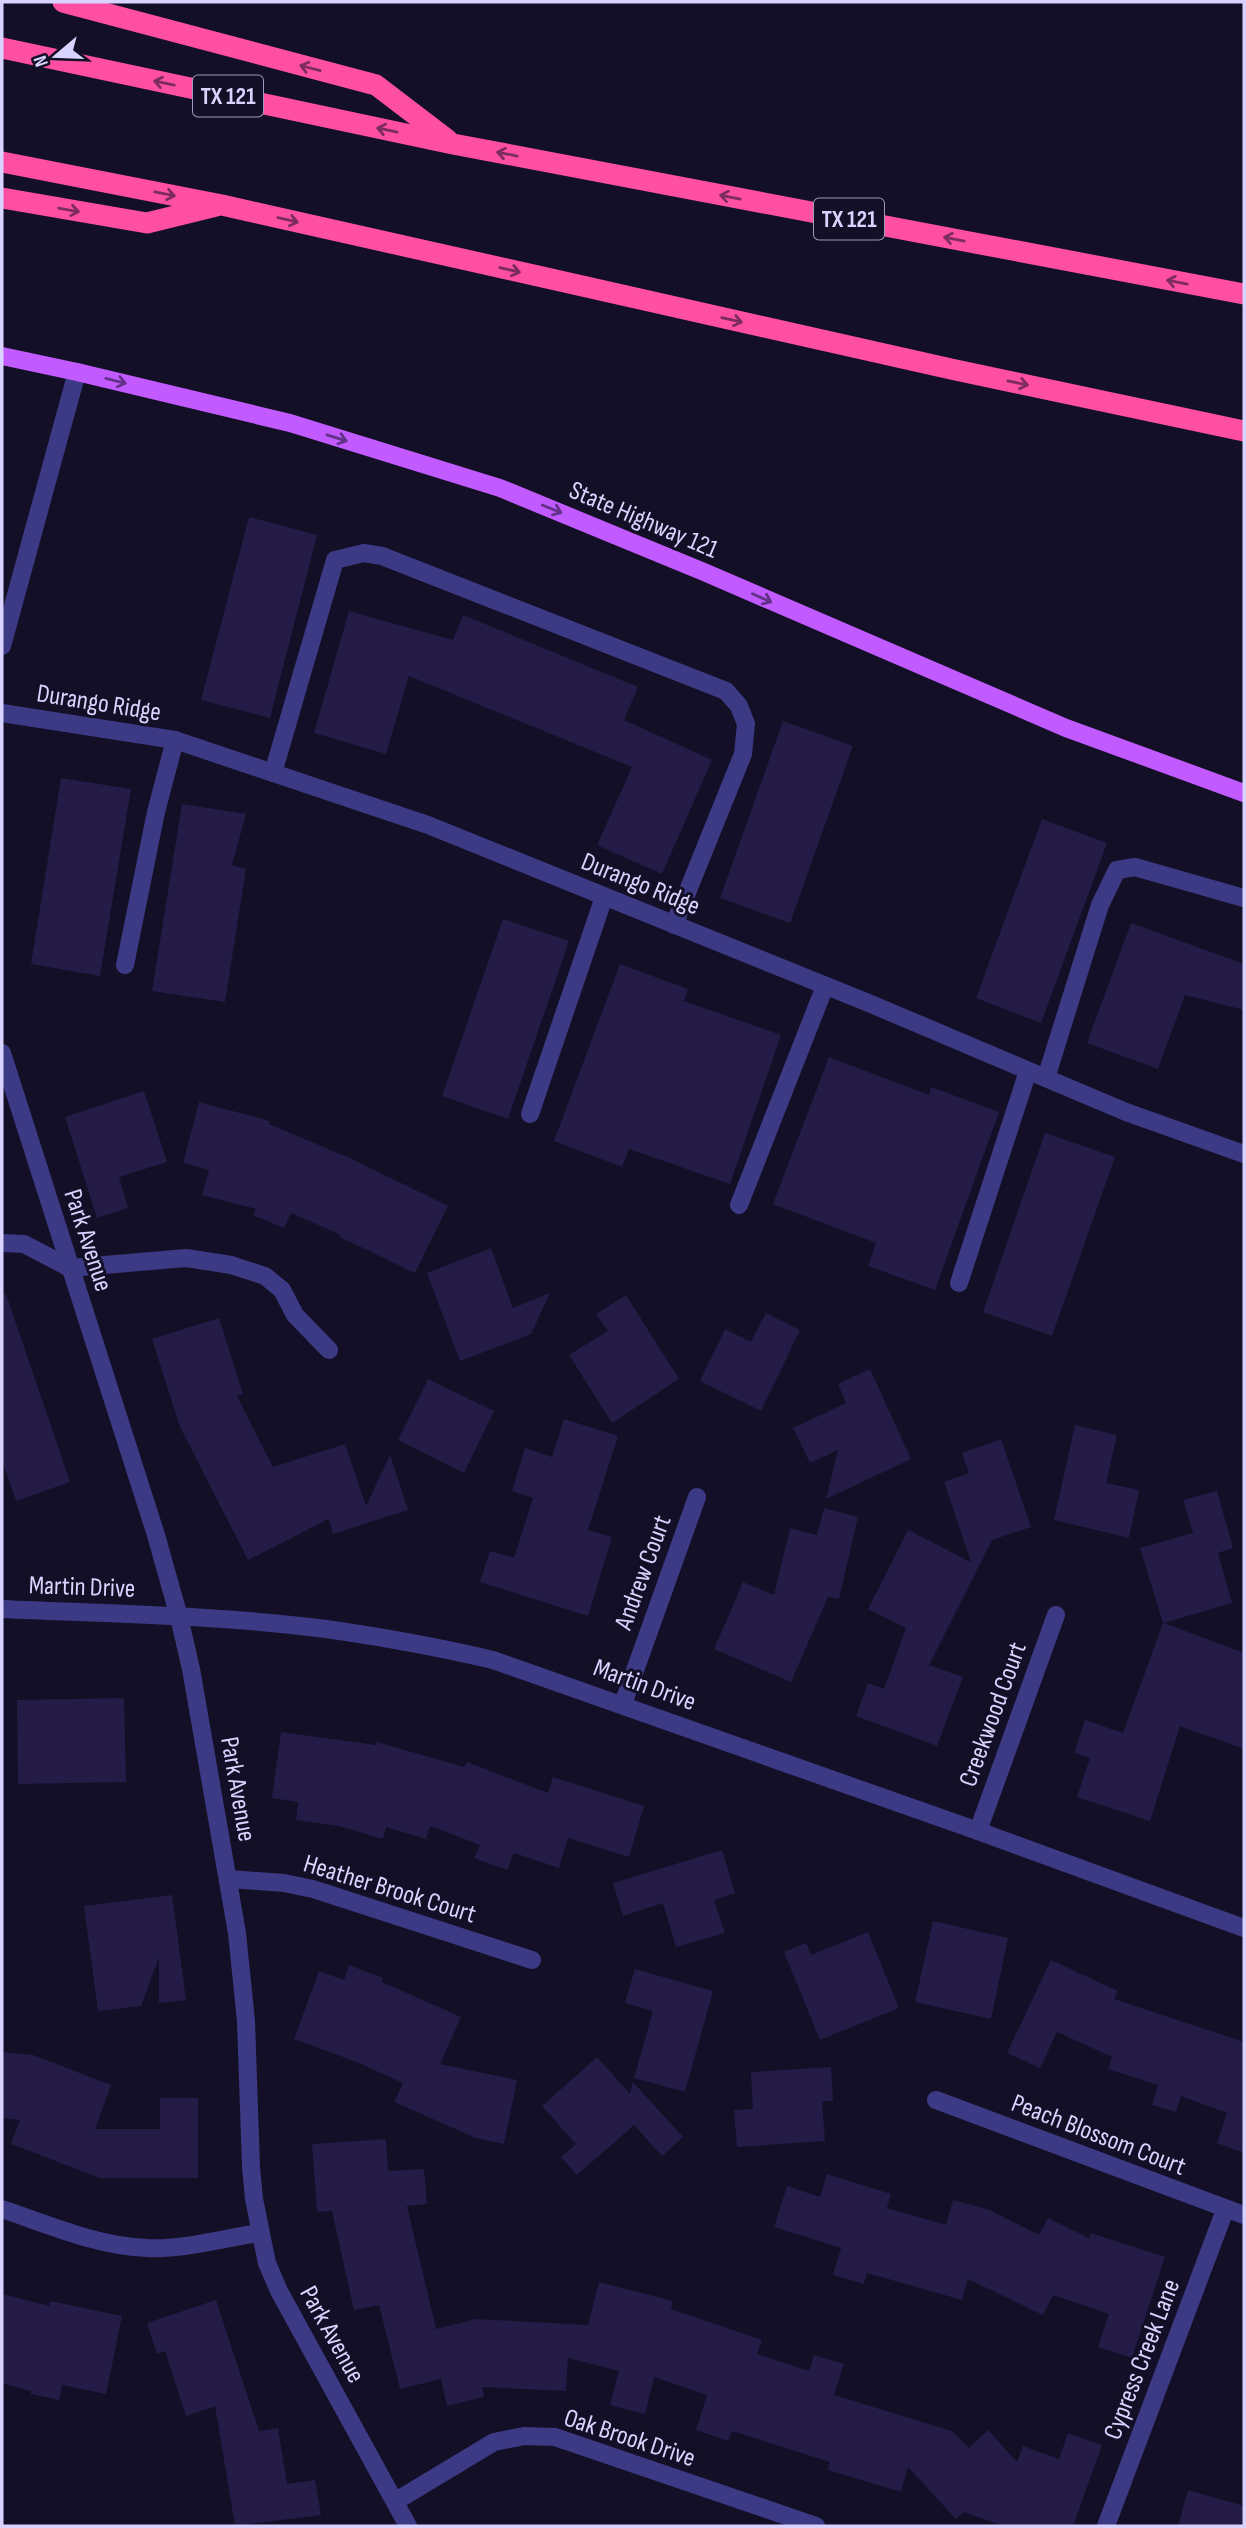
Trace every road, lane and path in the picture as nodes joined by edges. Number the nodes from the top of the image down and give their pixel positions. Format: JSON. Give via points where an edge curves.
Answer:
{"nodes":[{"id":1,"x":63,"y":2,"type":"edge"},
{"id":2,"x":2,"y":48,"type":"edge"},
{"id":3,"x":453,"y":144,"type":"junction"},
{"id":4,"x":2,"y":162,"type":"edge"},
{"id":5,"x":2,"y":198,"type":"edge"},
{"id":6,"x":222,"y":205,"type":"junction"},
{"id":7,"x":1244,"y":294,"type":"edge"},
{"id":8,"x":2,"y":356,"type":"edge"},
{"id":9,"x":77,"y":372,"type":"junction"},
{"id":10,"x":1244,"y":431,"type":"edge"},
{"id":11,"x":2,"y":646,"type":"edge"},
{"id":12,"x":2,"y":713,"type":"edge"},
{"id":13,"x":175,"y":740,"type":"junction"},
{"id":14,"x":273,"y":773,"type":"junction"},
{"id":15,"x":1244,"y":793,"type":"edge"},
{"id":16,"x":604,"y":897,"type":"junction"},
{"id":17,"x":1244,"y":898,"type":"edge"},
{"id":18,"x":674,"y":925,"type":"junction"},
{"id":19,"x":125,"y":965,"type":"dead end"},
{"id":20,"x":825,"y":986,"type":"junction"},
{"id":21,"x":2,"y":1053,"type":"edge"},
{"id":22,"x":1028,"y":1071,"type":"junction"},
{"id":23,"x":1046,"y":1079,"type":"junction"},
{"id":24,"x":530,"y":1114,"type":"dead end"},
{"id":25,"x":1244,"y":1154,"type":"edge"},
{"id":26,"x":739,"y":1205,"type":"dead end"},
{"id":27,"x":2,"y":1243,"type":"edge"},
{"id":28,"x":70,"y":1268,"type":"junction"},
{"id":29,"x":959,"y":1283,"type":"dead end"},
{"id":30,"x":329,"y":1350,"type":"dead end"},
{"id":31,"x":697,"y":1497,"type":"dead end"},
{"id":32,"x":2,"y":1609,"type":"edge"},
{"id":33,"x":1056,"y":1615,"type":"dead end"},
{"id":34,"x":179,"y":1617,"type":"junction"},
{"id":35,"x":623,"y":1704,"type":"junction"},
{"id":36,"x":978,"y":1831,"type":"junction"},
{"id":37,"x":229,"y":1880,"type":"junction"},
{"id":38,"x":1244,"y":1928,"type":"edge"},
{"id":39,"x":532,"y":1960,"type":"dead end"},
{"id":40,"x":936,"y":2100,"type":"dead end"},
{"id":41,"x":2,"y":2209,"type":"edge"},
{"id":42,"x":1224,"y":2210,"type":"junction"},
{"id":43,"x":1244,"y":2216,"type":"edge"},
{"id":44,"x":259,"y":2233,"type":"junction"},
{"id":45,"x":396,"y":2501,"type":"junction"},
{"id":46,"x":408,"y":2526,"type":"edge"},
{"id":47,"x":816,"y":2526,"type":"edge"},
{"id":48,"x":1106,"y":2526,"type":"edge"}],
"edges":[{"from":3,"to":1,"type":"highway","one_way":true,"via":[[376,85]]},
{"from":3,"to":2,"type":"highway","number":"TX 121","one_way":true},
{"from":7,"to":3,"type":"highway","number":"TX 121","one_way":true},
{"from":4,"to":6,"type":"highway","one_way":true},
{"from":5,"to":6,"type":"highway","one_way":true,"via":[[147,223]]},
{"from":6,"to":10,"type":"highway","one_way":true},
{"from":8,"to":9,"type":"main road","name":"State Highway 121"},
{"from":9,"to":11,"type":"street"},
{"from":9,"to":15,"type":"main road","name":"State Highway 121","one_way":true,"via":[[290,423],[500,488],[1066,729]]},
{"from":12,"to":13,"type":"street","name":"Durango Ridge"},
{"from":13,"to":14,"type":"street","name":"Durango Ridge"},
{"from":13,"to":19,"type":"street"},
{"from":14,"to":16,"type":"street","name":"Durango Ridge","via":[[428,825]]},
{"from":14,"to":18,"type":"street","via":[[335,560],[365,552],[382,555],[726,691],[739,706],[746,724],[743,754]]},
{"from":16,"to":18,"type":"street","name":"Durango Ridge"},
{"from":16,"to":24,"type":"street"},
{"from":17,"to":23,"type":"street","via":[[1135,867],[1117,870],[1100,905]]},
{"from":18,"to":20,"type":"street","name":"Durango Ridge"},
{"from":20,"to":22,"type":"street","name":"Durango Ridge"},
{"from":20,"to":26,"type":"street"},
{"from":21,"to":28,"type":"street","name":"Park Avenue"},
{"from":22,"to":23,"type":"street","name":"Durango Ridge"},
{"from":22,"to":29,"type":"street"},
{"from":23,"to":25,"type":"street","name":"Durango Ridge"},
{"from":27,"to":28,"type":"street","via":[[24,1244]]},
{"from":28,"to":30,"type":"street","via":[[186,1258],[231,1265],[265,1276],[282,1290],[295,1315]]},
{"from":28,"to":34,"type":"street","name":"Park Avenue"},
{"from":31,"to":35,"type":"street","name":"Andrew Court"},
{"from":32,"to":34,"type":"street","name":"Martin Drive"},
{"from":33,"to":36,"type":"street","name":"Creekwood Court"},
{"from":34,"to":35,"type":"street","name":"Martin Drive","via":[[325,1629],[439,1647],[493,1660]]},
{"from":34,"to":37,"type":"street","name":"Park Avenue"},
{"from":35,"to":36,"type":"street","name":"Martin Drive"},
{"from":36,"to":38,"type":"street","name":"Martin Drive"},
{"from":37,"to":39,"type":"street","name":"Heather Brook Court","via":[[313,1889]]},
{"from":37,"to":44,"type":"street","name":"Park Avenue","via":[[246,2021],[251,2167]]},
{"from":40,"to":42,"type":"street","name":"Peach Blossom Court"},
{"from":41,"to":44,"type":"street","via":[[95,2240],[150,2248]]},
{"from":42,"to":43,"type":"street","name":"Peach Blossom Court"},
{"from":42,"to":48,"type":"street","name":"Cypress Creek Lane"},
{"from":44,"to":45,"type":"street","name":"Park Avenue","via":[[279,2291]]},
{"from":45,"to":46,"type":"street","name":"Park Avenue"},
{"from":45,"to":47,"type":"street","name":"Oak Brook Drive","via":[[494,2442],[524,2436],[555,2437]]}]}
